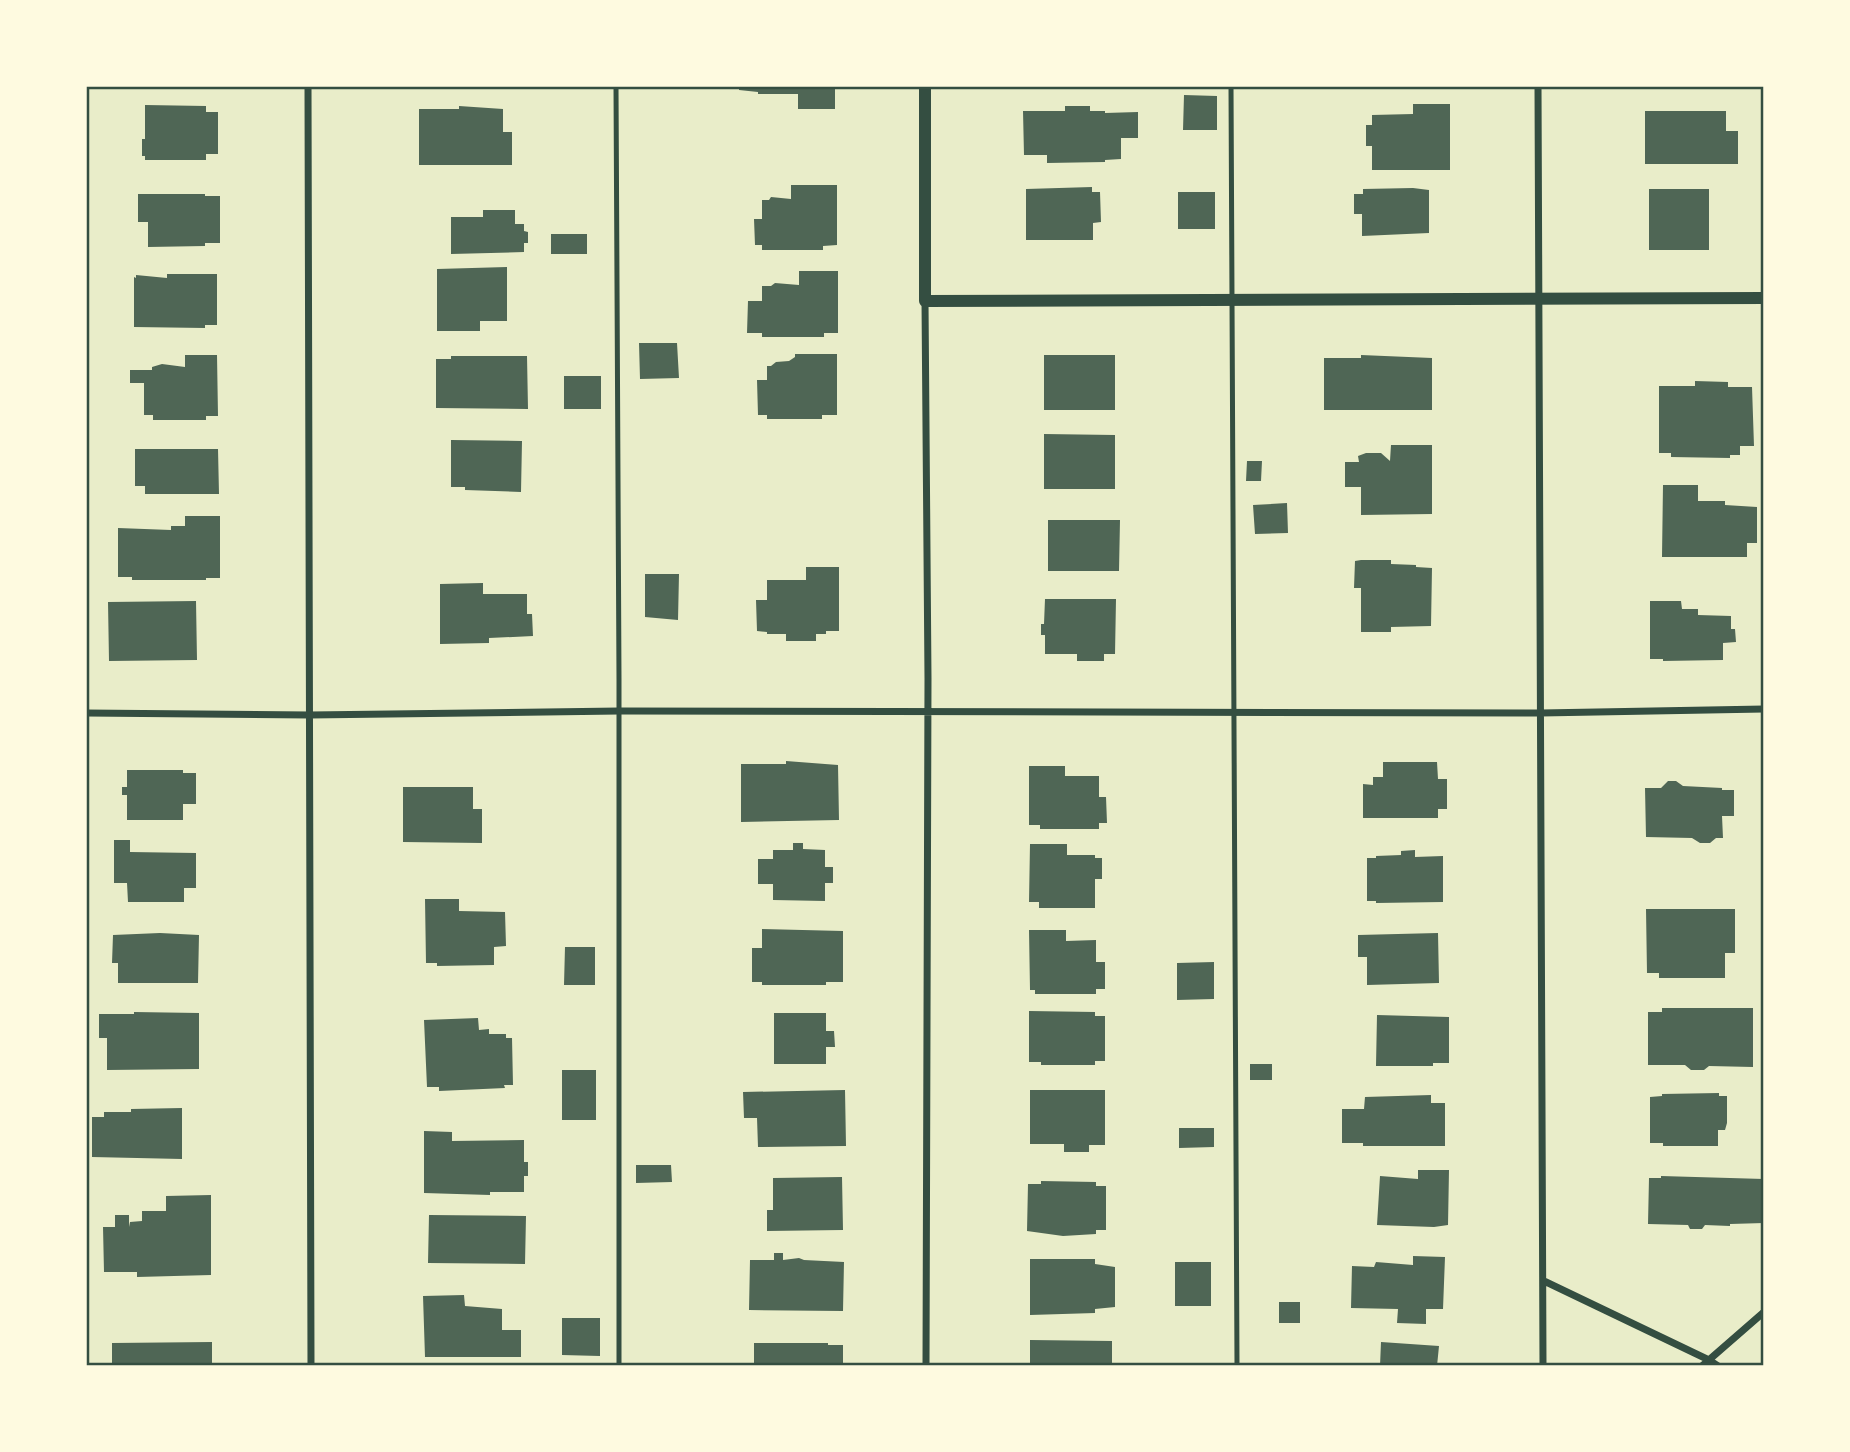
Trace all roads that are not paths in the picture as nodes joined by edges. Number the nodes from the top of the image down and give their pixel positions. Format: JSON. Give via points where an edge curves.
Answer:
{"nodes":[{"id":1,"x":308,"y":86,"type":"edge"},
{"id":2,"x":617,"y":86,"type":"edge"},
{"id":3,"x":925,"y":86,"type":"edge"},
{"id":4,"x":1231,"y":86,"type":"edge"},
{"id":5,"x":1538,"y":86,"type":"edge"},
{"id":6,"x":1537,"y":298,"type":"junction"},
{"id":7,"x":1764,"y":298,"type":"edge"},
{"id":8,"x":1231,"y":299,"type":"junction"},
{"id":9,"x":925,"y":301,"type":"junction"},
{"id":10,"x":1764,"y":709,"type":"edge"},
{"id":11,"x":619,"y":710,"type":"junction"},
{"id":12,"x":928,"y":712,"type":"junction"},
{"id":13,"x":1233,"y":712,"type":"junction"},
{"id":14,"x":86,"y":713,"type":"edge"},
{"id":15,"x":1541,"y":713,"type":"junction"},
{"id":16,"x":310,"y":715,"type":"junction"},
{"id":17,"x":1544,"y":1281,"type":"junction"},
{"id":18,"x":1764,"y":1312,"type":"edge"},
{"id":19,"x":1709,"y":1360,"type":"junction"},
{"id":20,"x":311,"y":1366,"type":"edge"},
{"id":21,"x":618,"y":1366,"type":"edge"},
{"id":22,"x":926,"y":1366,"type":"edge"},
{"id":23,"x":1237,"y":1366,"type":"edge"},
{"id":24,"x":1543,"y":1366,"type":"edge"},
{"id":25,"x":1702,"y":1366,"type":"edge"},
{"id":26,"x":1718,"y":1366,"type":"edge"}],
"edges":[{"from":1,"to":16,"type":"street"},
{"from":2,"to":11,"type":"lane"},
{"from":3,"to":9,"type":"street"},
{"from":4,"to":8,"type":"lane"},
{"from":5,"to":6,"type":"street"},
{"from":6,"to":7,"type":"street"},
{"from":6,"to":8,"type":"street"},
{"from":6,"to":15,"type":"street"},
{"from":8,"to":9,"type":"street"},
{"from":8,"to":13,"type":"lane"},
{"from":9,"to":12,"type":"street"},
{"from":10,"to":15,"type":"street"},
{"from":11,"to":12,"type":"street"},
{"from":11,"to":16,"type":"street"},
{"from":11,"to":21,"type":"lane"},
{"from":12,"to":13,"type":"street"},
{"from":12,"to":22,"type":"street"},
{"from":13,"to":15,"type":"street"},
{"from":13,"to":23,"type":"lane"},
{"from":14,"to":16,"type":"street"},
{"from":15,"to":17,"type":"street"},
{"from":16,"to":20,"type":"street"},
{"from":17,"to":19,"type":"street"},
{"from":17,"to":24,"type":"street"},
{"from":18,"to":19,"type":"street"},
{"from":19,"to":25,"type":"street"},
{"from":19,"to":26,"type":"street"}]}
